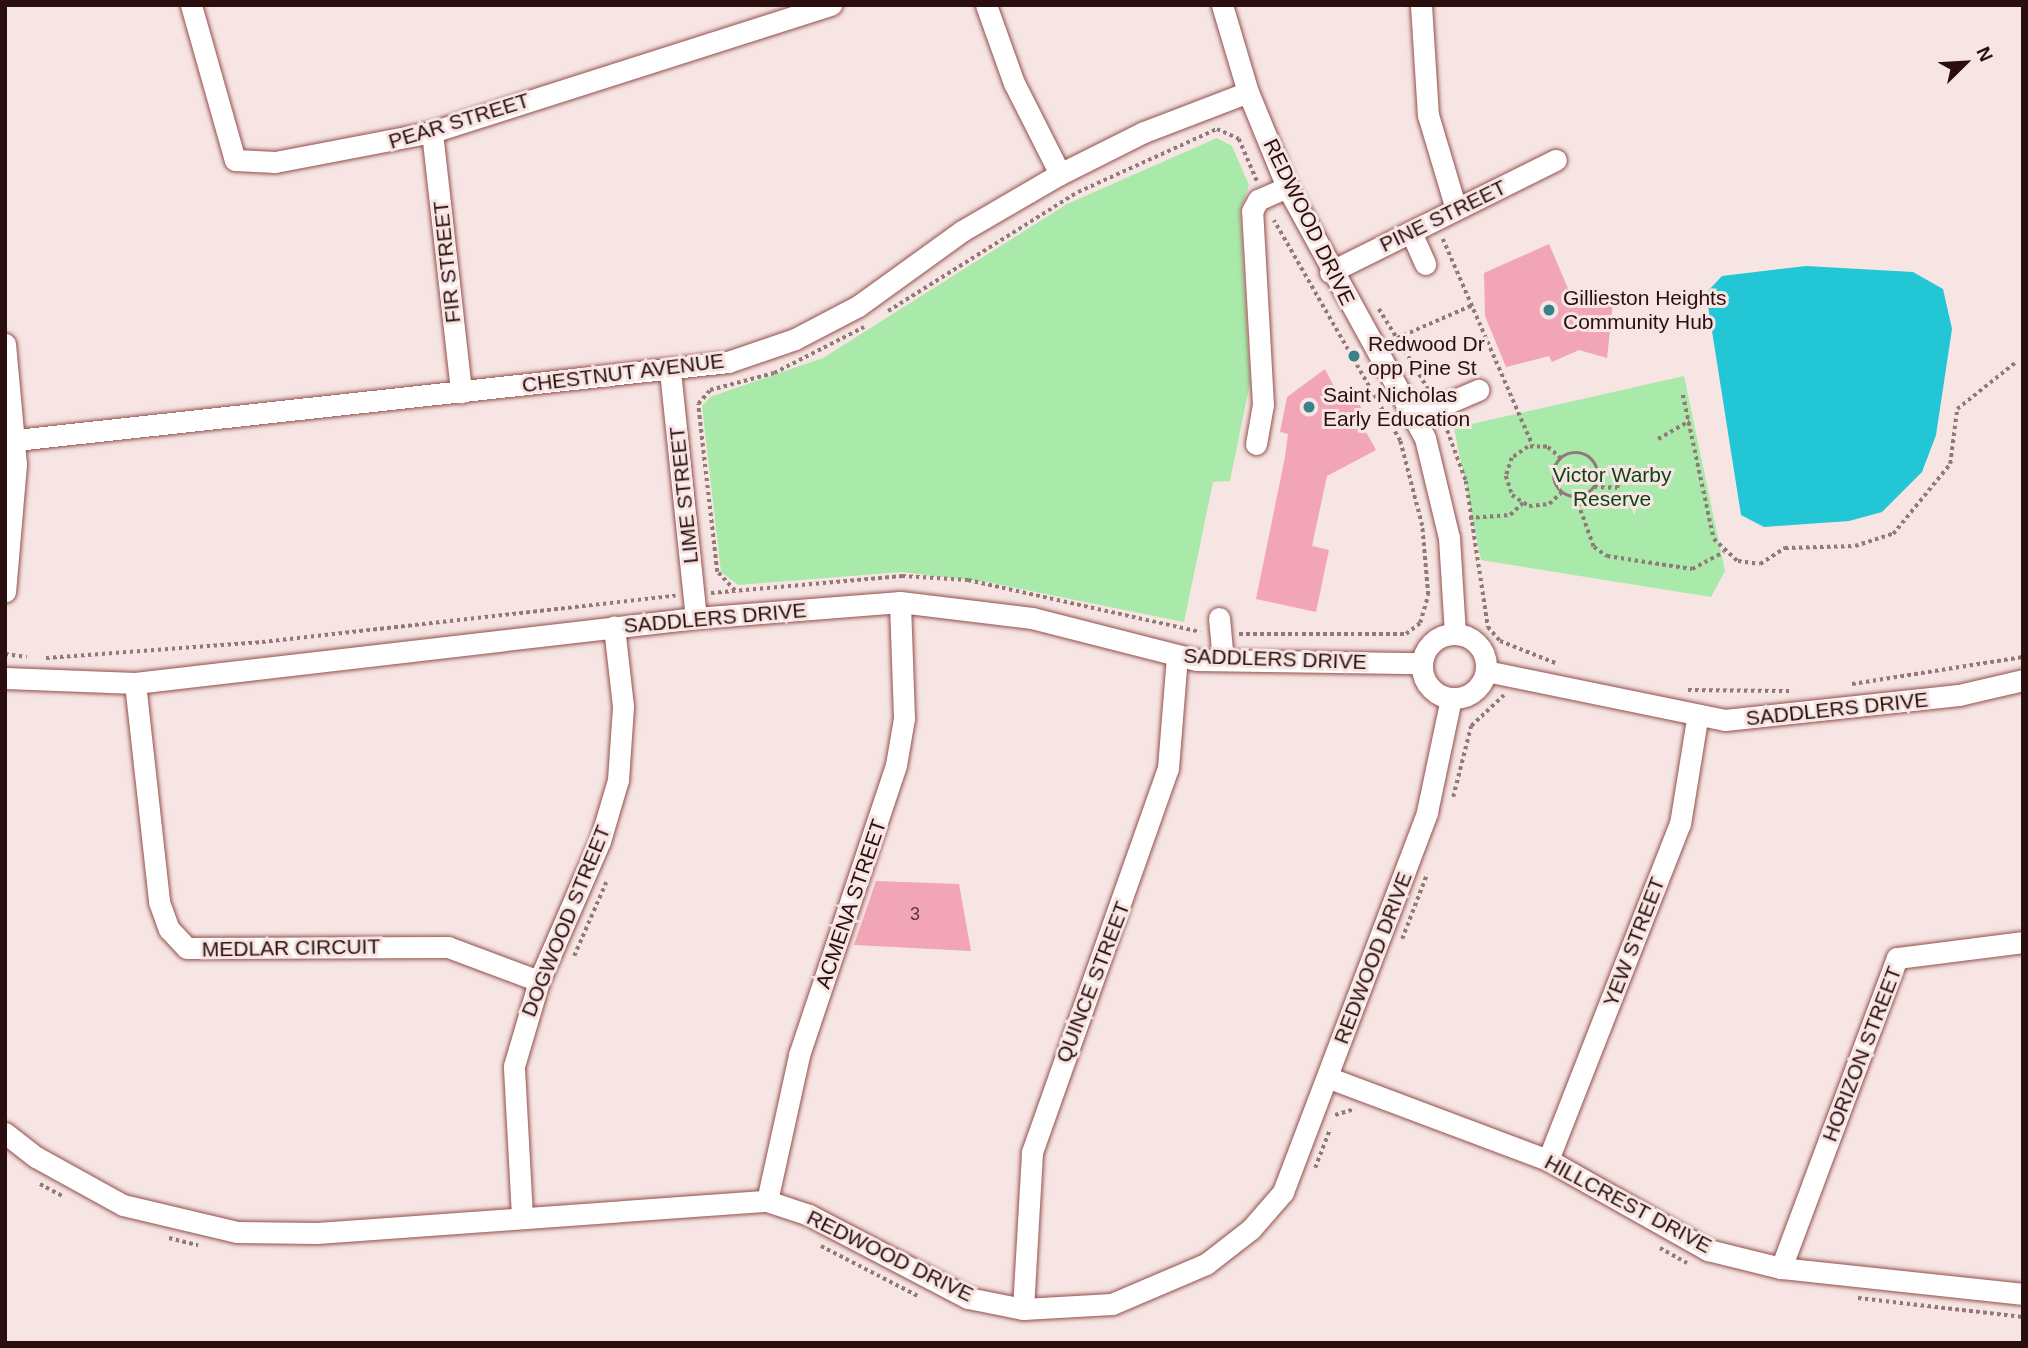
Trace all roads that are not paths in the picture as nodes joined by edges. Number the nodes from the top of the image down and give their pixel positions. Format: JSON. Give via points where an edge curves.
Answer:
{"nodes":[{"id":1,"x":191,"y":5,"type":"edge"},
{"id":2,"x":831,"y":5,"type":"edge"},
{"id":3,"x":986,"y":5,"type":"edge"},
{"id":4,"x":1222,"y":5,"type":"edge"},
{"id":5,"x":1421,"y":5,"type":"edge"},
{"id":6,"x":1248,"y":92,"type":"junction"},
{"id":7,"x":432,"y":132,"type":"junction"},
{"id":8,"x":1556,"y":160,"type":"dead end"},
{"id":9,"x":1060,"y":174,"type":"junction"},
{"id":10,"x":1287,"y":187,"type":"junction"},
{"id":11,"x":1456,"y":209,"type":"junction"},
{"id":12,"x":1411,"y":232,"type":"junction"},
{"id":13,"x":1424,"y":264,"type":"dead end"},
{"id":14,"x":1331,"y":272,"type":"junction"},
{"id":15,"x":5,"y":344,"type":"edge"},
{"id":16,"x":670,"y":371,"type":"junction"},
{"id":17,"x":1479,"y":390,"type":"dead end"},
{"id":18,"x":461,"y":391,"type":"junction"},
{"id":19,"x":1415,"y":417,"type":"junction"},
{"id":20,"x":16,"y":440,"type":"junction"},
{"id":21,"x":1256,"y":444,"type":"dead end"},
{"id":22,"x":5,"y":592,"type":"edge"},
{"id":23,"x":900,"y":602,"type":"junction"},
{"id":24,"x":696,"y":618,"type":"junction"},
{"id":25,"x":1219,"y":618,"type":"dead end"},
{"id":26,"x":614,"y":627,"type":"junction"},
{"id":27,"x":1455,"y":634,"type":"junction"},
{"id":28,"x":1177,"y":657,"type":"junction"},
{"id":29,"x":1223,"y":660,"type":"junction"},
{"id":30,"x":1422,"y":663,"type":"junction"},
{"id":31,"x":1486,"y":671,"type":"junction"},
{"id":32,"x":5,"y":677,"type":"edge"},
{"id":33,"x":2023,"y":680,"type":"edge"},
{"id":34,"x":135,"y":683,"type":"junction"},
{"id":35,"x":1451,"y":698,"type":"junction"},
{"id":36,"x":1697,"y":719,"type":"junction"},
{"id":37,"x":2023,"y":942,"type":"edge"},
{"id":38,"x":538,"y":981,"type":"junction"},
{"id":39,"x":1327,"y":1077,"type":"junction"},
{"id":40,"x":5,"y":1133,"type":"edge"},
{"id":41,"x":1548,"y":1160,"type":"junction"},
{"id":42,"x":767,"y":1201,"type":"junction"},
{"id":43,"x":522,"y":1216,"type":"junction"},
{"id":44,"x":1781,"y":1268,"type":"junction"},
{"id":45,"x":2023,"y":1294,"type":"edge"},
{"id":46,"x":1023,"y":1309,"type":"junction"}],
"edges":[{"from":1,"to":7,"type":"street","name":"PEAR STREET","via":[[235,160],[338,154]]},
{"from":2,"to":7,"type":"street","name":"PEAR STREET"},
{"from":3,"to":9,"type":"street","via":[[1014,83]]},
{"from":4,"to":6,"type":"street","name":"REDWOOD DRIVE"},
{"from":5,"to":11,"type":"street","via":[[1428,115]]},
{"from":6,"to":9,"type":"street","name":"CHESTNUT AVENUE","via":[[1144,132]]},
{"from":6,"to":10,"type":"street","name":"REDWOOD DRIVE"},
{"from":7,"to":18,"type":"street","name":"FIR STREET"},
{"from":8,"to":11,"type":"street","name":"PINE STREET"},
{"from":9,"to":16,"type":"street","name":"CHESTNUT AVENUE","via":[[795,339],[728,362]]},
{"from":10,"to":14,"type":"street","name":"REDWOOD DRIVE"},
{"from":10,"to":21,"type":"street","via":[[1264,198],[1252,211],[1264,405]]},
{"from":11,"to":12,"type":"street","name":"PINE STREET"},
{"from":12,"to":13,"type":"street"},
{"from":12,"to":14,"type":"street","name":"PINE STREET"},
{"from":14,"to":19,"type":"street","name":"REDWOOD DRIVE"},
{"from":15,"to":20,"type":"street"},
{"from":16,"to":18,"type":"street","name":"CHESTNUT AVENUE"},
{"from":16,"to":24,"type":"street","name":"LIME STREET"},
{"from":17,"to":19,"type":"street"},
{"from":18,"to":20,"type":"street","name":"CHESTNUT AVENUE"},
{"from":19,"to":27,"type":"street","name":"REDWOOD DRIVE","via":[[1440,487]]},
{"from":20,"to":22,"type":"street"},
{"from":23,"to":24,"type":"street","name":"SADDLERS DRIVE"},
{"from":23,"to":28,"type":"street","name":"SADDLERS DRIVE","via":[[1032,618]]},
{"from":23,"to":42,"type":"street","name":"ACMENA STREET","via":[[904,718],[896,765],[799,1055]]},
{"from":24,"to":26,"type":"street","name":"SADDLERS DRIVE"},
{"from":25,"to":29,"type":"street"},
{"from":26,"to":34,"type":"street","name":"SADDLERS DRIVE"},
{"from":26,"to":38,"type":"street","name":"DOGWOOD STREET","via":[[623,706],[618,780],[600,841]]},
{"from":27,"to":30,"type":"street","via":[[1433,642]]},
{"from":27,"to":31,"type":"street","via":[[1481,648]]},
{"from":28,"to":29,"type":"street","name":"SADDLERS DRIVE"},
{"from":28,"to":46,"type":"street","name":"QUINCE STREET","via":[[1168,768],[1032,1152]]},
{"from":29,"to":30,"type":"street","name":"SADDLERS DRIVE"},
{"from":30,"to":35,"type":"street","via":[[1429,687]]},
{"from":31,"to":35,"type":"street","via":[[1474,692]]},
{"from":31,"to":36,"type":"street","name":"SADDLERS DRIVE"},
{"from":32,"to":34,"type":"street","name":"SADDLERS DRIVE"},
{"from":33,"to":36,"type":"street","name":"SADDLERS DRIVE","via":[[1959,695],[1794,716]]},
{"from":34,"to":38,"type":"street","name":"MEDLAR CIRCUIT","via":[[159,902],[169,929],[187,948],[448,947]]},
{"from":35,"to":39,"type":"street","name":"REDWOOD DRIVE","via":[[1427,812]]},
{"from":36,"to":41,"type":"street","name":"YEW STREET","via":[[1680,824]]},
{"from":37,"to":44,"type":"street","name":"HORIZON STREET","via":[[1897,958]]},
{"from":38,"to":43,"type":"street","name":"DOGWOOD STREET","via":[[514,1066]]},
{"from":39,"to":41,"type":"street","name":"HILLCREST DRIVE"},
{"from":39,"to":46,"type":"street","name":"REDWOOD DRIVE","via":[[1283,1192],[1251,1229],[1206,1264],[1112,1304]]},
{"from":40,"to":43,"type":"street","name":"REDWOOD DRIVE","via":[[36,1157],[123,1205],[211,1228],[275,1234]]},
{"from":41,"to":44,"type":"street","name":"HILLCREST DRIVE","via":[[1708,1250]]},
{"from":42,"to":43,"type":"street","name":"REDWOOD DRIVE"},
{"from":42,"to":46,"type":"street","name":"REDWOOD DRIVE","via":[[809,1215],[968,1298]]},
{"from":44,"to":45,"type":"street","name":"HILLCREST DRIVE"}]}
